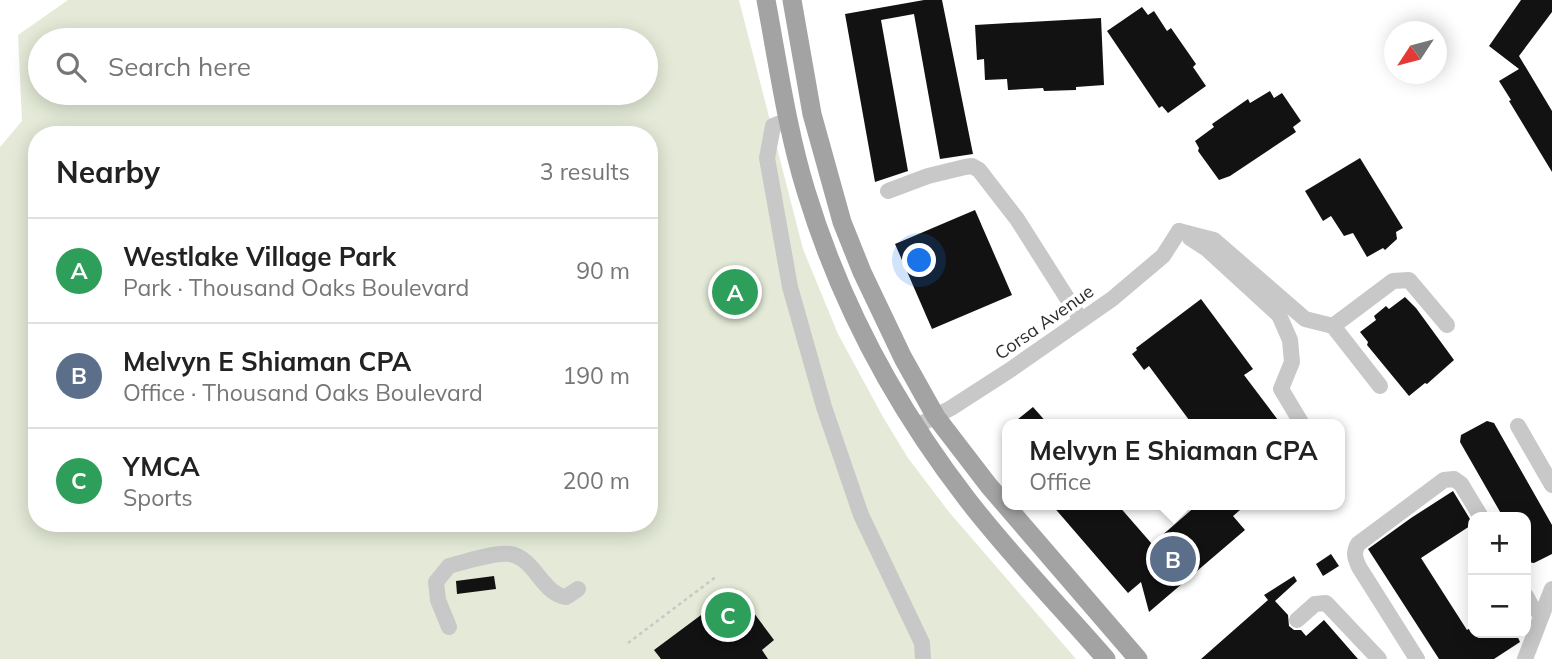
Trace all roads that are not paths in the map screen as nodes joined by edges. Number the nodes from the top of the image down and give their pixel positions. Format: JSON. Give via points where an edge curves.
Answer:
{"nodes":[{"id":1,"x":766,"y":0,"type":"edge"},
{"id":2,"x":792,"y":0,"type":"edge"},
{"id":3,"x":812,"y":114,"type":"junction"},
{"id":4,"x":788,"y":120,"type":"junction"},
{"id":5,"x":888,"y":191,"type":"dead end"},
{"id":6,"x":1179,"y":231,"type":"junction"},
{"id":7,"x":1081,"y":320,"type":"junction"},
{"id":8,"x":1447,"y":325,"type":"dead end"},
{"id":9,"x":1333,"y":326,"type":"junction"},
{"id":10,"x":1380,"y":386,"type":"dead end"},
{"id":11,"x":936,"y":417,"type":"junction"},
{"id":12,"x":1299,"y":419,"type":"edge"},
{"id":13,"x":1518,"y":426,"type":"dead end"},
{"id":14,"x":915,"y":427,"type":"junction"},
{"id":15,"x":1552,"y":485,"type":"edge"},
{"id":16,"x":1002,"y":501,"type":"edge"},
{"id":17,"x":1010,"y":510,"type":"edge"},
{"id":18,"x":1478,"y":512,"type":"edge"},
{"id":19,"x":1552,"y":589,"type":"edge"},
{"id":20,"x":578,"y":590,"type":"dead end"},
{"id":21,"x":1531,"y":605,"type":"edge"},
{"id":22,"x":1542,"y":614,"type":"junction"},
{"id":23,"x":1297,"y":620,"type":"dead end"},
{"id":24,"x":449,"y":627,"type":"dead end"},
{"id":25,"x":923,"y":659,"type":"edge"},
{"id":26,"x":1106,"y":659,"type":"edge"},
{"id":27,"x":1138,"y":659,"type":"edge"},
{"id":28,"x":1380,"y":659,"type":"edge"},
{"id":29,"x":1417,"y":659,"type":"edge"},
{"id":30,"x":1525,"y":659,"type":"edge"}],
"edges":[{"from":1,"to":4,"type":"main road"},
{"from":2,"to":3,"type":"main road"},
{"from":3,"to":4,"type":"main road"},
{"from":3,"to":11,"type":"main road","via":[[862,272]]},
{"from":4,"to":14,"type":"main road","via":[[806,190],[838,280]]},
{"from":4,"to":25,"type":"street","via":[[774,127],[767,159],[790,287],[861,515],[922,643]]},
{"from":5,"to":7,"type":"street","via":[[965,167],[979,170],[1017,219]]},
{"from":6,"to":7,"type":"street","name":"Corsa Avenue","via":[[1163,256]]},
{"from":6,"to":9,"type":"street","via":[[1214,240],[1305,319]]},
{"from":6,"to":12,"type":"street","via":[[1207,249],[1279,315],[1290,340],[1292,362],[1281,389]]},
{"from":7,"to":11,"type":"street","name":"Corsa Avenue"},
{"from":8,"to":9,"type":"street","via":[[1409,280],[1394,281]]},
{"from":9,"to":10,"type":"street"},
{"from":11,"to":14,"type":"street","name":"Corsa Avenue"},
{"from":11,"to":16,"type":"main road"},
{"from":13,"to":15,"type":"street"},
{"from":14,"to":26,"type":"main road","via":[[968,500]]},
{"from":17,"to":27,"type":"main road"},
{"from":18,"to":29,"type":"street","via":[[1461,484],[1444,480],[1354,550],[1359,567]]},
{"from":19,"to":22,"type":"street"},
{"from":20,"to":24,"type":"street","via":[[557,596],[524,560],[507,554],[449,566],[436,582]]},
{"from":21,"to":22,"type":"street"},
{"from":22,"to":30,"type":"street"},
{"from":23,"to":28,"type":"street","via":[[1315,604],[1326,603]]}]}
